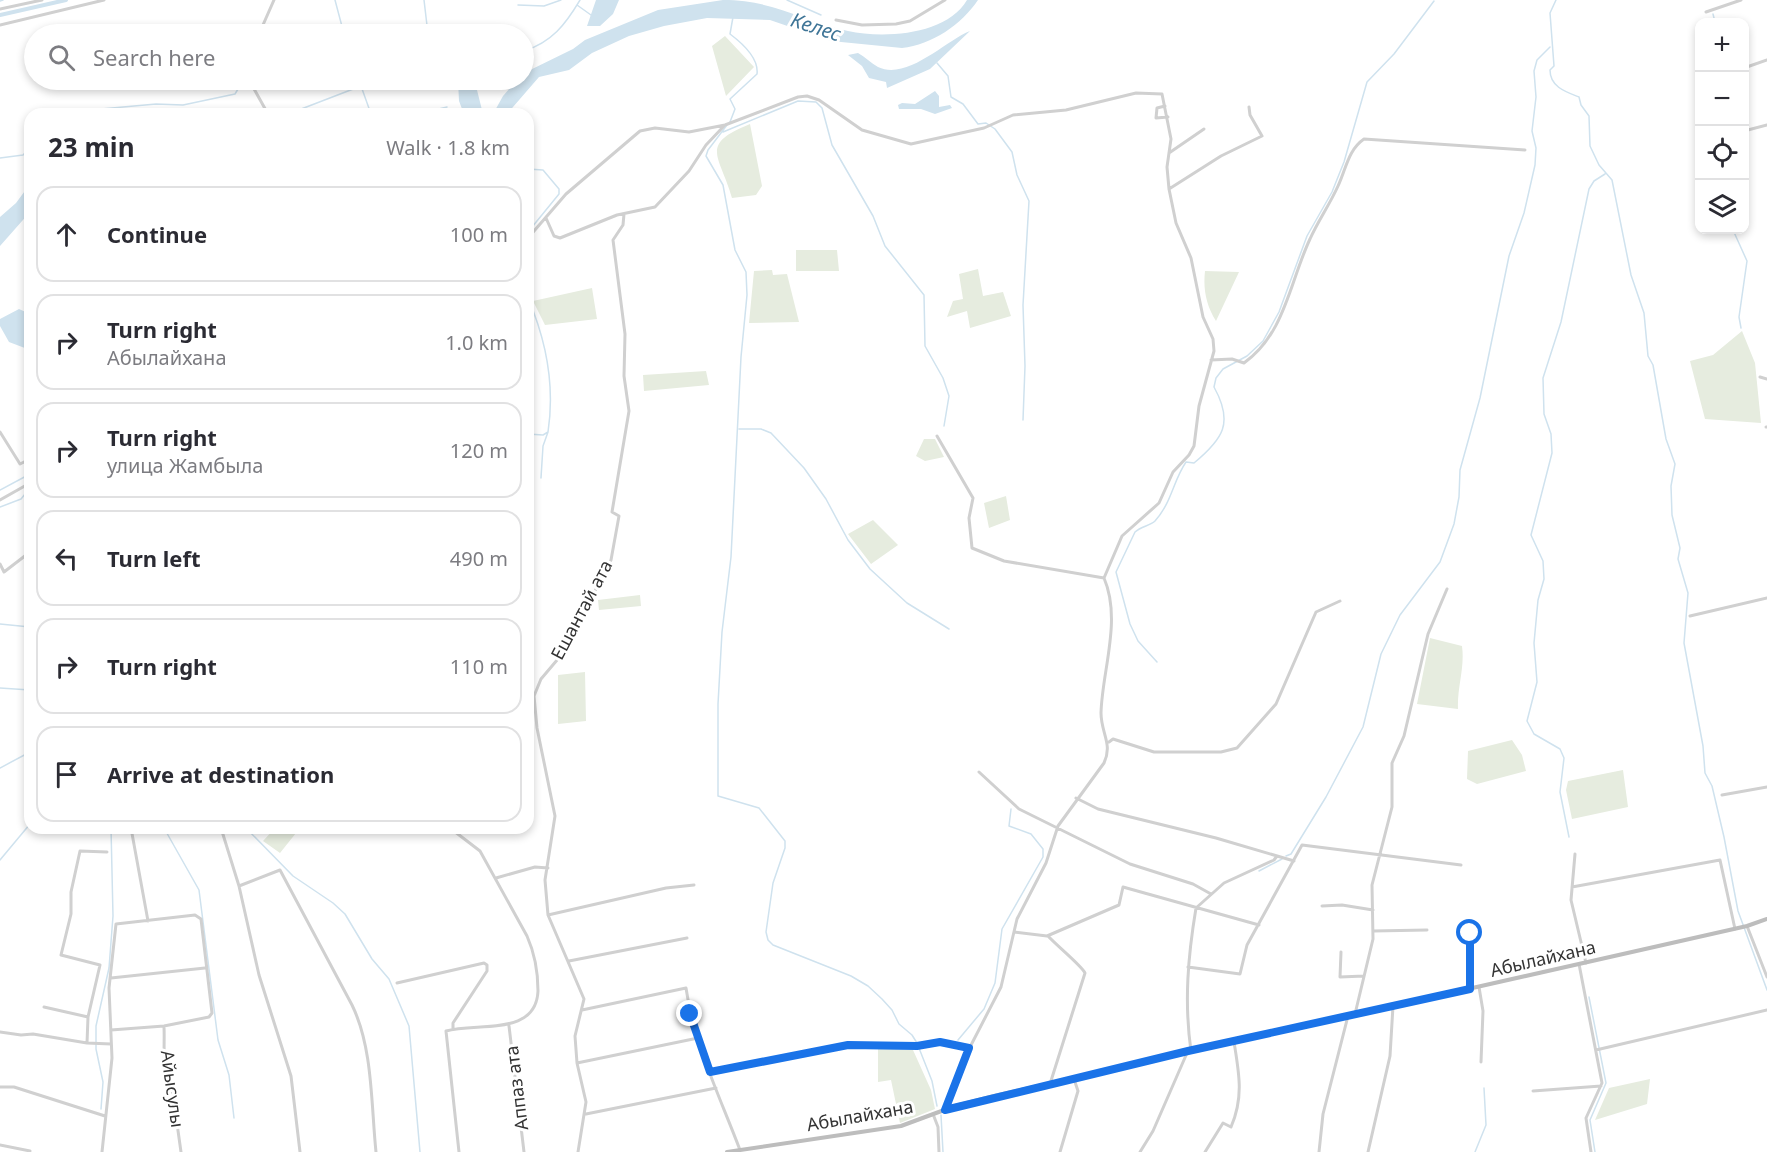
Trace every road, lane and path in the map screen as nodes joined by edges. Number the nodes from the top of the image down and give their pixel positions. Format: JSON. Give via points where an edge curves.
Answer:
{"nodes":[{"id":1,"x":42,"y":0,"type":"edge"},
{"id":2,"x":104,"y":0,"type":"edge"},
{"id":3,"x":274,"y":0,"type":"edge"},
{"id":4,"x":945,"y":0,"type":"edge"},
{"id":5,"x":1741,"y":0,"type":"edge"},
{"id":6,"x":0,"y":9,"type":"edge"},
{"id":7,"x":1706,"y":12,"type":"dead end"},
{"id":8,"x":836,"y":20,"type":"dead end"},
{"id":9,"x":263,"y":24,"type":"edge"},
{"id":10,"x":0,"y":25,"type":"edge"},
{"id":11,"x":1767,"y":60,"type":"edge"},
{"id":12,"x":1749,"y":66,"type":"edge"},
{"id":13,"x":255,"y":90,"type":"edge"},
{"id":14,"x":1165,"y":106,"type":"junction"},
{"id":15,"x":1249,"y":107,"type":"dead end"},
{"id":16,"x":265,"y":108,"type":"edge"},
{"id":17,"x":1168,"y":117,"type":"junction"},
{"id":18,"x":725,"y":125,"type":"junction"},
{"id":19,"x":1767,"y":125,"type":"edge"},
{"id":20,"x":1204,"y":129,"type":"dead end"},
{"id":21,"x":1749,"y":130,"type":"edge"},
{"id":22,"x":1525,"y":150,"type":"dead end"},
{"id":23,"x":1169,"y":153,"type":"junction"},
{"id":24,"x":1169,"y":189,"type":"junction"},
{"id":25,"x":624,"y":214,"type":"junction"},
{"id":26,"x":546,"y":218,"type":"junction"},
{"id":27,"x":534,"y":231,"type":"edge"},
{"id":28,"x":1211,"y":360,"type":"junction"},
{"id":29,"x":1760,"y":377,"type":"dead end"},
{"id":30,"x":1767,"y":379,"type":"edge"},
{"id":31,"x":0,"y":432,"type":"edge"},
{"id":32,"x":937,"y":436,"type":"dead end"},
{"id":33,"x":24,"y":462,"type":"edge"},
{"id":34,"x":24,"y":486,"type":"edge"},
{"id":35,"x":0,"y":500,"type":"edge"},
{"id":36,"x":24,"y":557,"type":"edge"},
{"id":37,"x":0,"y":564,"type":"edge"},
{"id":38,"x":1104,"y":578,"type":"junction"},
{"id":39,"x":1447,"y":589,"type":"dead end"},
{"id":40,"x":1767,"y":598,"type":"edge"},
{"id":41,"x":1340,"y":601,"type":"dead end"},
{"id":42,"x":1690,"y":616,"type":"dead end"},
{"id":43,"x":1109,"y":742,"type":"junction"},
{"id":44,"x":979,"y":772,"type":"dead end"},
{"id":45,"x":1767,"y":787,"type":"edge"},
{"id":46,"x":1722,"y":795,"type":"dead end"},
{"id":47,"x":1076,"y":798,"type":"junction"},
{"id":48,"x":1058,"y":826,"type":"junction"},
{"id":49,"x":132,"y":834,"type":"edge"},
{"id":50,"x":223,"y":834,"type":"edge"},
{"id":51,"x":460,"y":834,"type":"edge"},
{"id":52,"x":106,"y":852,"type":"dead end"},
{"id":53,"x":1575,"y":854,"type":"dead end"},
{"id":54,"x":1277,"y":856,"type":"junction"},
{"id":55,"x":1380,"y":856,"type":"junction"},
{"id":56,"x":1294,"y":861,"type":"junction"},
{"id":57,"x":1461,"y":865,"type":"dead end"},
{"id":58,"x":548,"y":868,"type":"junction"},
{"id":59,"x":496,"y":878,"type":"junction"},
{"id":60,"x":694,"y":885,"type":"dead end"},
{"id":61,"x":239,"y":886,"type":"junction"},
{"id":62,"x":1572,"y":888,"type":"junction"},
{"id":63,"x":1212,"y":894,"type":"junction"},
{"id":64,"x":1322,"y":906,"type":"dead end"},
{"id":65,"x":1196,"y":908,"type":"junction"},
{"id":66,"x":1373,"y":909,"type":"junction"},
{"id":67,"x":548,"y":915,"type":"junction"},
{"id":68,"x":1767,"y":919,"type":"edge"},
{"id":69,"x":148,"y":921,"type":"junction"},
{"id":70,"x":1259,"y":925,"type":"junction"},
{"id":71,"x":1747,"y":926,"type":"junction"},
{"id":72,"x":1737,"y":929,"type":"junction"},
{"id":73,"x":1373,"y":930,"type":"junction"},
{"id":74,"x":1427,"y":930,"type":"dead end"},
{"id":75,"x":1014,"y":932,"type":"junction"},
{"id":76,"x":1470,"y":933,"type":"dead end"},
{"id":77,"x":1047,"y":936,"type":"junction"},
{"id":78,"x":687,"y":938,"type":"dead end"},
{"id":79,"x":1341,"y":952,"type":"dead end"},
{"id":80,"x":569,"y":961,"type":"junction"},
{"id":81,"x":1586,"y":963,"type":"junction"},
{"id":82,"x":1578,"y":964,"type":"junction"},
{"id":83,"x":1188,"y":967,"type":"junction"},
{"id":84,"x":206,"y":968,"type":"junction"},
{"id":85,"x":1766,"y":968,"type":"edge"},
{"id":86,"x":1364,"y":976,"type":"junction"},
{"id":87,"x":1767,"y":977,"type":"edge"},
{"id":88,"x":111,"y":978,"type":"junction"},
{"id":89,"x":397,"y":983,"type":"dead end"},
{"id":90,"x":1479,"y":987,"type":"junction"},
{"id":91,"x":1470,"y":989,"type":"junction"},
{"id":92,"x":1393,"y":1006,"type":"junction"},
{"id":93,"x":44,"y":1007,"type":"dead end"},
{"id":94,"x":582,"y":1010,"type":"junction"},
{"id":95,"x":1767,"y":1010,"type":"edge"},
{"id":96,"x":1355,"y":1014,"type":"junction"},
{"id":97,"x":1348,"y":1016,"type":"junction"},
{"id":98,"x":88,"y":1017,"type":"junction"},
{"id":99,"x":509,"y":1025,"type":"junction"},
{"id":100,"x":164,"y":1026,"type":"junction"},
{"id":101,"x":453,"y":1029,"type":"junction"},
{"id":102,"x":111,"y":1030,"type":"junction"},
{"id":103,"x":0,"y":1032,"type":"edge"},
{"id":104,"x":698,"y":1038,"type":"junction"},
{"id":105,"x":1234,"y":1042,"type":"junction"},
{"id":106,"x":87,"y":1043,"type":"junction"},
{"id":107,"x":111,"y":1044,"type":"junction"},
{"id":108,"x":969,"y":1048,"type":"junction"},
{"id":109,"x":1596,"y":1050,"type":"junction"},
{"id":110,"x":1189,"y":1051,"type":"junction"},
{"id":111,"x":1482,"y":1062,"type":"dead end"},
{"id":112,"x":577,"y":1063,"type":"junction"},
{"id":113,"x":710,"y":1072,"type":"junction"},
{"id":114,"x":1074,"y":1079,"type":"junction"},
{"id":115,"x":1050,"y":1084,"type":"junction"},
{"id":116,"x":1601,"y":1086,"type":"junction"},
{"id":117,"x":0,"y":1087,"type":"edge"},
{"id":118,"x":716,"y":1088,"type":"junction"},
{"id":119,"x":1533,"y":1090,"type":"dead end"},
{"id":120,"x":945,"y":1110,"type":"junction"},
{"id":121,"x":586,"y":1114,"type":"junction"},
{"id":122,"x":933,"y":1114,"type":"junction"},
{"id":123,"x":105,"y":1116,"type":"junction"},
{"id":124,"x":0,"y":1145,"type":"edge"},
{"id":125,"x":740,"y":1150,"type":"junction"},
{"id":126,"x":30,"y":1151,"type":"edge"},
{"id":127,"x":102,"y":1152,"type":"edge"},
{"id":128,"x":181,"y":1152,"type":"edge"},
{"id":129,"x":300,"y":1152,"type":"edge"},
{"id":130,"x":376,"y":1152,"type":"edge"},
{"id":131,"x":459,"y":1152,"type":"edge"},
{"id":132,"x":524,"y":1152,"type":"edge"},
{"id":133,"x":578,"y":1152,"type":"edge"},
{"id":134,"x":727,"y":1152,"type":"edge"},
{"id":135,"x":939,"y":1152,"type":"edge"},
{"id":136,"x":1060,"y":1152,"type":"edge"},
{"id":137,"x":1140,"y":1152,"type":"edge"},
{"id":138,"x":1205,"y":1152,"type":"edge"},
{"id":139,"x":1319,"y":1152,"type":"edge"},
{"id":140,"x":1368,"y":1152,"type":"edge"},
{"id":141,"x":1591,"y":1152,"type":"edge"}],
"edges":[{"from":1,"to":6,"type":"street"},
{"from":2,"to":10,"type":"street"},
{"from":3,"to":9,"type":"street"},
{"from":4,"to":8,"type":"street","via":[[910,21],[897,24],[862,25]]},
{"from":5,"to":7,"type":"street"},
{"from":11,"to":12,"type":"street"},
{"from":13,"to":16,"type":"street"},
{"from":14,"to":17,"type":"street"},
{"from":14,"to":17,"type":"street","via":[[1157,108],[1156,118]]},
{"from":14,"to":18,"type":"street","via":[[1162,93],[1136,93],[1066,110],[1013,115],[984,128],[910,144],[862,130],[807,96]]},
{"from":15,"to":24,"type":"street","via":[[1262,136]]},
{"from":17,"to":23,"type":"street"},
{"from":18,"to":25,"type":"street","via":[[655,207]]},
{"from":18,"to":26,"type":"street","via":[[689,132],[655,128],[640,131],[588,173]]},
{"from":19,"to":21,"type":"street"},
{"from":20,"to":23,"type":"street"},
{"from":22,"to":28,"type":"street","via":[[1364,139],[1354,146],[1329,207],[1310,238],[1283,313],[1271,334],[1244,363]]},
{"from":23,"to":24,"type":"street"},
{"from":24,"to":28,"type":"street","via":[[1176,223],[1191,258],[1203,317],[1214,339]]},
{"from":25,"to":26,"type":"street","via":[[560,237],[554,236]]},
{"from":25,"to":58,"type":"street","name":"Ешантай ата","via":[[623,225],[613,240],[625,334],[624,376],[629,411],[612,512],[619,516],[611,560],[563,653],[540,679],[534,696],[555,816]]},
{"from":26,"to":27,"type":"street"},
{"from":28,"to":38,"type":"street","via":[[1190,455],[1173,472],[1159,503],[1122,536]]},
{"from":29,"to":30,"type":"street"},
{"from":31,"to":33,"type":"street","via":[[20,464]]},
{"from":32,"to":38,"type":"street","via":[[973,498],[969,518],[972,548],[1004,561]]},
{"from":34,"to":35,"type":"street"},
{"from":36,"to":37,"type":"street","via":[[4,572]]},
{"from":38,"to":43,"type":"street","via":[[1110,605],[1101,715]]},
{"from":39,"to":55,"type":"street","via":[[1428,634],[1404,736],[1392,763],[1392,807]]},
{"from":40,"to":42,"type":"street"},
{"from":41,"to":43,"type":"street","via":[[1316,612],[1275,704],[1237,748],[1166,753],[1113,739]]},
{"from":43,"to":47,"type":"street","via":[[1104,763]]},
{"from":44,"to":48,"type":"street","via":[[1013,805]]},
{"from":45,"to":46,"type":"street"},
{"from":47,"to":48,"type":"street"},
{"from":47,"to":54,"type":"street","via":[[1098,809]]},
{"from":48,"to":63,"type":"street","via":[[1130,864]]},
{"from":48,"to":75,"type":"street","via":[[1046,863]]},
{"from":49,"to":69,"type":"street"},
{"from":50,"to":61,"type":"street"},
{"from":51,"to":59,"type":"street","via":[[474,843]]},
{"from":52,"to":98,"type":"street","via":[[80,851],[71,892],[71,914],[60,955],[100,965]]},
{"from":53,"to":62,"type":"street"},
{"from":54,"to":56,"type":"street"},
{"from":54,"to":63,"type":"street","via":[[1224,883]]},
{"from":55,"to":56,"type":"street","via":[[1302,845]]},
{"from":55,"to":57,"type":"street"},
{"from":55,"to":66,"type":"street","via":[[1372,885]]},
{"from":56,"to":70,"type":"street"},
{"from":58,"to":59,"type":"street","via":[[535,867]]},
{"from":58,"to":67,"type":"street","name":"Ешантай ата"},
{"from":59,"to":99,"type":"street","via":[[534,951],[538,977],[535,1009]]},
{"from":60,"to":67,"type":"street"},
{"from":61,"to":129,"type":"street","via":[[259,975],[291,1076]]},
{"from":61,"to":130,"type":"street","via":[[280,870],[352,1005],[366,1048]]},
{"from":62,"to":72,"type":"street","via":[[1720,860]]},
{"from":62,"to":81,"type":"street"},
{"from":63,"to":65,"type":"street"},
{"from":64,"to":66,"type":"street"},
{"from":65,"to":70,"type":"street"},
{"from":65,"to":77,"type":"street","via":[[1123,887],[1119,905]]},
{"from":65,"to":83,"type":"street"},
{"from":66,"to":73,"type":"street"},
{"from":67,"to":80,"type":"street","name":"Ешантай ата"},
{"from":68,"to":71,"type":"main road","name":"Абылайхана"},
{"from":69,"to":84,"type":"street","via":[[195,915],[201,920]]},
{"from":69,"to":88,"type":"street","via":[[116,924]]},
{"from":70,"to":83,"type":"street","via":[[1246,945],[1240,974]]},
{"from":71,"to":72,"type":"main road","name":"Абылайхана"},
{"from":71,"to":85,"type":"street"},
{"from":72,"to":81,"type":"main road","name":"Абылайхана"},
{"from":73,"to":74,"type":"street"},
{"from":73,"to":86,"type":"street"},
{"from":75,"to":77,"type":"street"},
{"from":75,"to":108,"type":"street","via":[[1001,987]]},
{"from":76,"to":91,"type":"street"},
{"from":77,"to":115,"type":"street","via":[[1085,973]]},
{"from":78,"to":80,"type":"street"},
{"from":79,"to":86,"type":"street","via":[[1340,977]]},
{"from":80,"to":94,"type":"street","name":"Ешантай ата","via":[[584,999]]},
{"from":81,"to":82,"type":"main road","name":"Абылайхана"},
{"from":82,"to":90,"type":"main road","name":"Абылайхана"},
{"from":82,"to":109,"type":"street"},
{"from":83,"to":110,"type":"street"},
{"from":84,"to":88,"type":"street"},
{"from":84,"to":100,"type":"street","via":[[212,1013],[209,1017]]},
{"from":85,"to":87,"type":"street"},
{"from":86,"to":96,"type":"street"},
{"from":88,"to":102,"type":"street"},
{"from":89,"to":101,"type":"street","via":[[487,965]]},
{"from":90,"to":91,"type":"main road","name":"Абылайхана"},
{"from":90,"to":111,"type":"street","via":[[1483,1011]]},
{"from":91,"to":92,"type":"main road","name":"Абылайхана"},
{"from":92,"to":96,"type":"main road","name":"Абылайхана"},
{"from":92,"to":140,"type":"street","via":[[1390,1056]]},
{"from":93,"to":98,"type":"street"},
{"from":94,"to":104,"type":"street","via":[[686,988]]},
{"from":94,"to":112,"type":"street","name":"Ешантай ата","via":[[575,1036]]},
{"from":95,"to":109,"type":"street"},
{"from":96,"to":97,"type":"main road","name":"Абылайхана"},
{"from":97,"to":105,"type":"main road","name":"Абылайхана"},
{"from":97,"to":139,"type":"street","via":[[1323,1114]]},
{"from":98,"to":106,"type":"street"},
{"from":99,"to":101,"type":"street"},
{"from":99,"to":132,"type":"street","name":"Аппаз ата"},
{"from":100,"to":102,"type":"street"},
{"from":100,"to":128,"type":"street","name":"Айысулы","via":[[167,1072]]},
{"from":101,"to":131,"type":"street","via":[[446,1031]]},
{"from":102,"to":107,"type":"street"},
{"from":103,"to":106,"type":"street"},
{"from":104,"to":112,"type":"street"},
{"from":104,"to":113,"type":"street"},
{"from":105,"to":110,"type":"main road","name":"Абылайхана"},
{"from":105,"to":138,"type":"street","via":[[1240,1078],[1238,1111],[1231,1127],[1223,1123]]},
{"from":106,"to":107,"type":"street"},
{"from":107,"to":123,"type":"street"},
{"from":108,"to":113,"type":"street","via":[[940,1042],[917,1046],[848,1045]]},
{"from":108,"to":120,"type":"street"},
{"from":109,"to":116,"type":"street"},
{"from":110,"to":114,"type":"main road","name":"Абылайхана"},
{"from":110,"to":137,"type":"street"},
{"from":112,"to":121,"type":"street","name":"Ешантай ата","via":[[585,1088]]},
{"from":113,"to":118,"type":"street"},
{"from":114,"to":115,"type":"main road","name":"Абылайхана"},
{"from":114,"to":136,"type":"street","via":[[1078,1091]]},
{"from":115,"to":120,"type":"main road","name":"Абылайхана"},
{"from":116,"to":119,"type":"street"},
{"from":116,"to":141,"type":"street","via":[[1586,1118]]},
{"from":117,"to":123,"type":"street","via":[[14,1087]]},
{"from":118,"to":121,"type":"street"},
{"from":118,"to":125,"type":"street"},
{"from":120,"to":122,"type":"main road","name":"Абылайхана"},
{"from":121,"to":133,"type":"street","name":"Ешантай ата"},
{"from":122,"to":125,"type":"main road","name":"Абылайхана","via":[[901,1126]]},
{"from":122,"to":135,"type":"street"},
{"from":123,"to":127,"type":"street"},
{"from":124,"to":126,"type":"street"},
{"from":125,"to":134,"type":"main road","name":"Абылайхана"}]}
